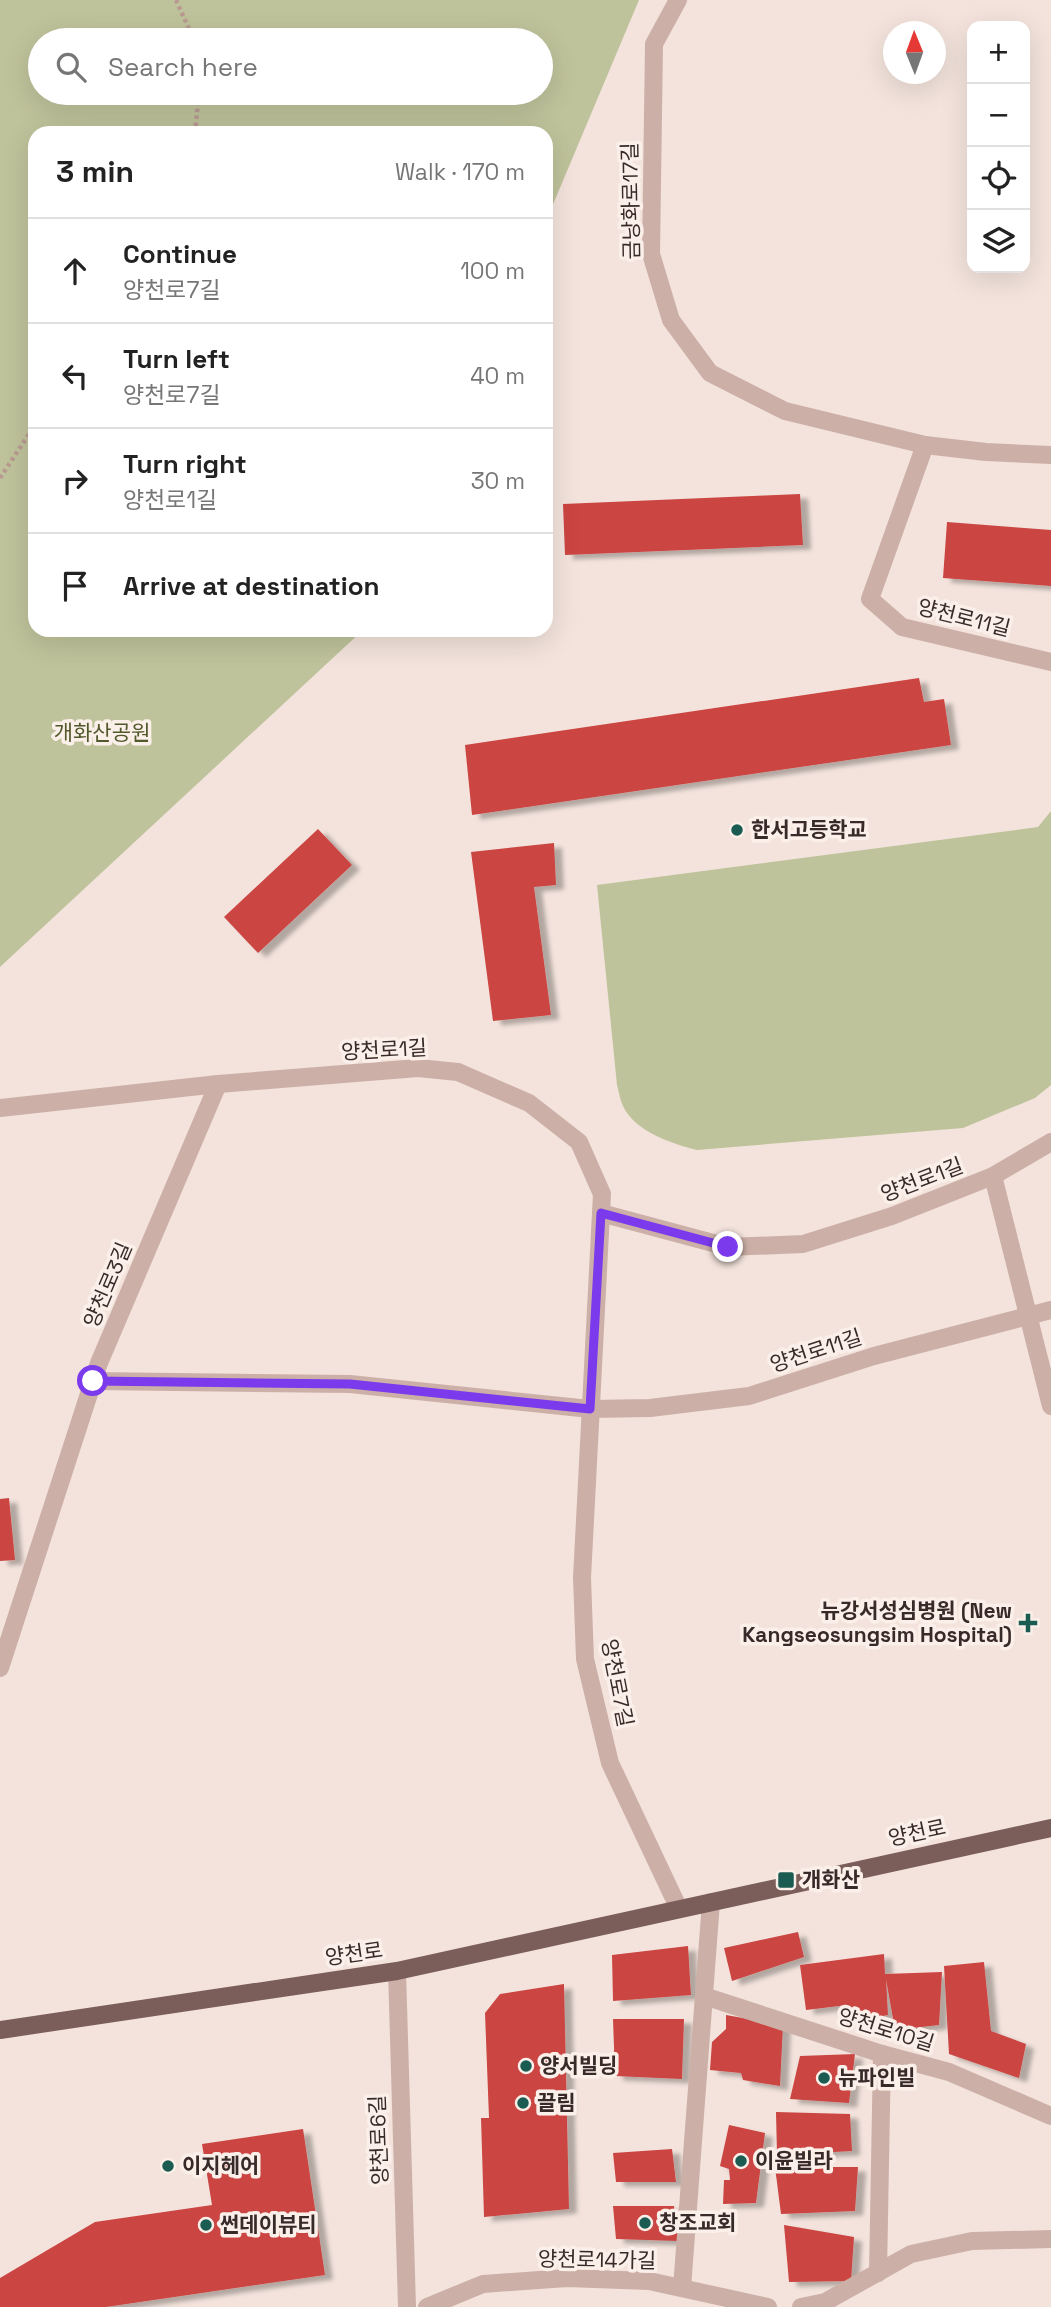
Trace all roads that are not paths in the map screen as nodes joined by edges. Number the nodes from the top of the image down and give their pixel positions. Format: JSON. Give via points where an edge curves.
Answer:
{"nodes":[{"id":1,"x":678,"y":0,"type":"edge"},
{"id":2,"x":925,"y":445,"type":"junction"},
{"id":3,"x":1051,"y":455,"type":"edge"},
{"id":4,"x":1051,"y":663,"type":"edge"},
{"id":5,"x":218,"y":1084,"type":"junction"},
{"id":6,"x":0,"y":1108,"type":"edge"},
{"id":7,"x":1051,"y":1142,"type":"edge"},
{"id":8,"x":993,"y":1176,"type":"junction"},
{"id":9,"x":601,"y":1213,"type":"junction"},
{"id":10,"x":1051,"y":1310,"type":"edge"},
{"id":11,"x":1028,"y":1317,"type":"junction"},
{"id":12,"x":93,"y":1381,"type":"junction"},
{"id":13,"x":1051,"y":1406,"type":"edge"},
{"id":14,"x":590,"y":1409,"type":"junction"},
{"id":15,"x":0,"y":1668,"type":"edge"},
{"id":16,"x":1051,"y":1828,"type":"edge"},
{"id":17,"x":711,"y":1902,"type":"junction"},
{"id":18,"x":679,"y":1909,"type":"junction"},
{"id":19,"x":397,"y":1971,"type":"junction"},
{"id":20,"x":704,"y":1996,"type":"junction"},
{"id":21,"x":0,"y":2030,"type":"edge"},
{"id":22,"x":882,"y":2054,"type":"junction"},
{"id":23,"x":1051,"y":2116,"type":"edge"},
{"id":24,"x":1051,"y":2239,"type":"edge"},
{"id":25,"x":878,"y":2273,"type":"junction"},
{"id":26,"x":682,"y":2288,"type":"junction"},
{"id":27,"x":702,"y":2300,"type":"edge"},
{"id":28,"x":407,"y":2307,"type":"edge"},
{"id":29,"x":426,"y":2307,"type":"edge"},
{"id":30,"x":768,"y":2307,"type":"edge"},
{"id":31,"x":801,"y":2307,"type":"edge"}],
"edges":[{"from":1,"to":2,"type":"street","name":"금낭화로17길","via":[[654,44],[651,254],[671,320],[710,373],[785,411]]},
{"from":2,"to":3,"type":"street","name":"금낭화로17길"},
{"from":2,"to":4,"type":"street","name":"양천로11길","via":[[870,599],[902,626]]},
{"from":5,"to":6,"type":"street","name":"양천로1길"},
{"from":5,"to":9,"type":"street","name":"양천로1길","via":[[418,1068],[458,1072],[529,1103],[579,1142],[602,1194]]},
{"from":5,"to":12,"type":"street","name":"양천로3길"},
{"from":7,"to":8,"type":"street","name":"양천로1길"},
{"from":8,"to":9,"type":"street","name":"양천로1길","via":[[892,1216],[803,1244],[728,1247]]},
{"from":8,"to":11,"type":"street"},
{"from":9,"to":14,"type":"street","name":"양천로7길"},
{"from":10,"to":11,"type":"street","name":"양천로11길"},
{"from":11,"to":13,"type":"street"},
{"from":11,"to":14,"type":"street","name":"양천로11길","via":[[874,1356],[749,1396],[650,1408]]},
{"from":12,"to":14,"type":"street","via":[[350,1384]]},
{"from":12,"to":15,"type":"street","name":"양천로3길"},
{"from":14,"to":18,"type":"street","name":"양천로7길","via":[[582,1578],[585,1659],[610,1763]]},
{"from":16,"to":17,"type":"main road","name":"양천로"},
{"from":17,"to":18,"type":"main road","name":"양천로"},
{"from":17,"to":20,"type":"street"},
{"from":18,"to":19,"type":"main road","name":"양천로"},
{"from":19,"to":21,"type":"main road","name":"양천로"},
{"from":19,"to":28,"type":"street","name":"양천로6길"},
{"from":20,"to":22,"type":"street","name":"양천로10길"},
{"from":20,"to":26,"type":"street"},
{"from":22,"to":23,"type":"street","name":"양천로10길","via":[[949,2072]]},
{"from":22,"to":25,"type":"street"},
{"from":24,"to":25,"type":"street","via":[[972,2241],[911,2253]]},
{"from":25,"to":31,"type":"street","via":[[825,2302]]},
{"from":26,"to":27,"type":"street","name":"양천로14가길"},
{"from":26,"to":29,"type":"street","name":"양천로14가길","via":[[649,2281],[567,2278],[483,2284]]},
{"from":27,"to":30,"type":"street","name":"양천로14가길"}]}
